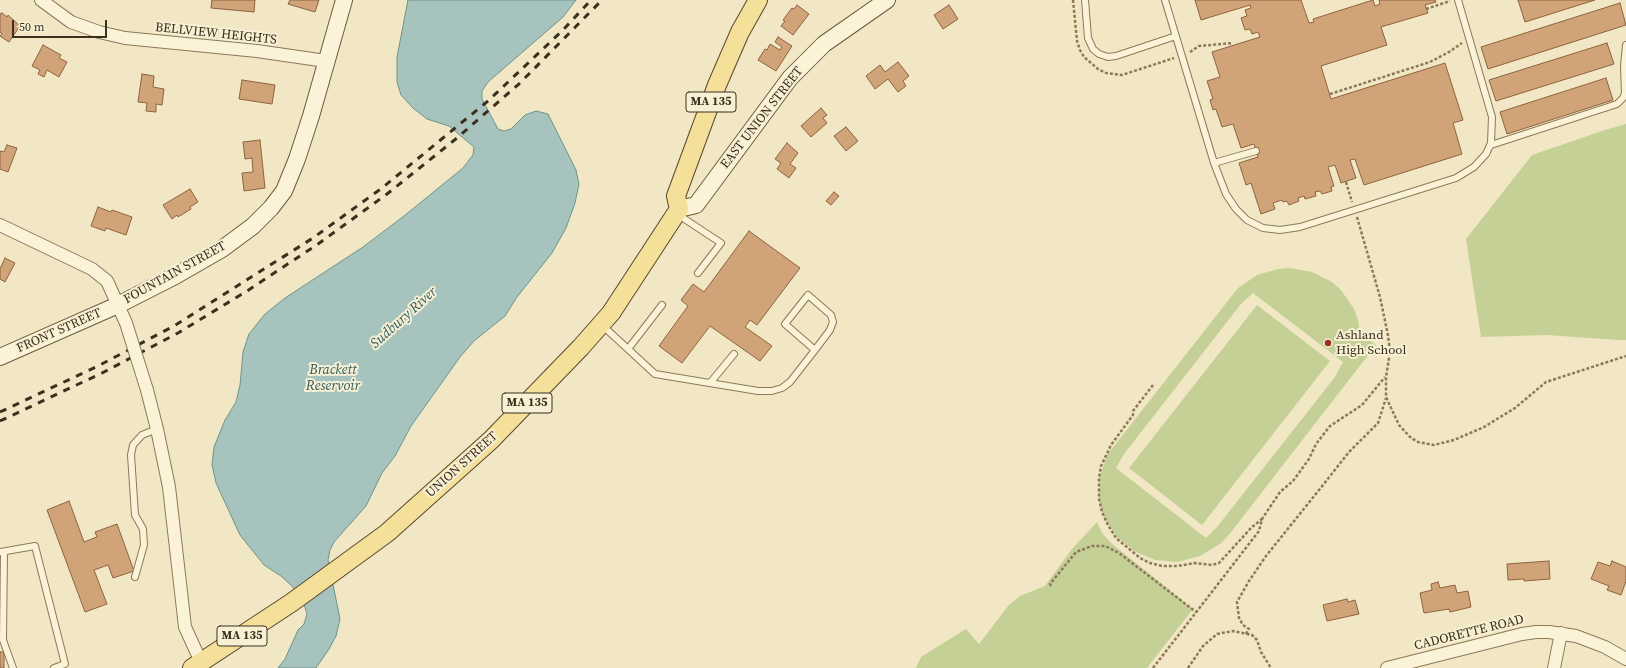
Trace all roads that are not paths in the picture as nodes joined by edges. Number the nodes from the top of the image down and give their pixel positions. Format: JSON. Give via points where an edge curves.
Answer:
{"nodes":[{"id":1,"x":41,"y":0,"type":"edge"},
{"id":2,"x":344,"y":0,"type":"edge"},
{"id":3,"x":758,"y":0,"type":"edge"},
{"id":4,"x":887,"y":0,"type":"edge"},
{"id":5,"x":1085,"y":0,"type":"edge"},
{"id":6,"x":1165,"y":0,"type":"edge"},
{"id":7,"x":1456,"y":0,"type":"edge"},
{"id":8,"x":1176,"y":36,"type":"junction"},
{"id":9,"x":1626,"y":46,"type":"edge"},
{"id":10,"x":326,"y":61,"type":"junction"},
{"id":11,"x":1491,"y":145,"type":"junction"},
{"id":12,"x":1256,"y":151,"type":"dead end"},
{"id":13,"x":1214,"y":163,"type":"junction"},
{"id":14,"x":678,"y":211,"type":"junction"},
{"id":15,"x":0,"y":225,"type":"edge"},
{"id":16,"x":698,"y":273,"type":"dead end"},
{"id":17,"x":118,"y":304,"type":"junction"},
{"id":18,"x":662,"y":305,"type":"dead end"},
{"id":19,"x":601,"y":325,"type":"junction"},
{"id":20,"x":628,"y":349,"type":"junction"},
{"id":21,"x":815,"y":350,"type":"junction"},
{"id":22,"x":734,"y":354,"type":"dead end"},
{"id":23,"x":0,"y":357,"type":"edge"},
{"id":24,"x":710,"y":383,"type":"junction"},
{"id":25,"x":158,"y":429,"type":"junction"},
{"id":26,"x":2,"y":552,"type":"edge"},
{"id":27,"x":135,"y":578,"type":"dead end"},
{"id":28,"x":1561,"y":633,"type":"junction"},
{"id":29,"x":1626,"y":658,"type":"edge"},
{"id":30,"x":197,"y":665,"type":"edge"},
{"id":31,"x":13,"y":668,"type":"edge"},
{"id":32,"x":54,"y":668,"type":"edge"},
{"id":33,"x":1387,"y":668,"type":"edge"},
{"id":34,"x":1554,"y":668,"type":"edge"}],
"edges":[{"from":1,"to":10,"type":"street","name":"BELLVIEW HEIGHTS","via":[[71,22],[125,38],[257,51]]},
{"from":2,"to":10,"type":"street","name":"FOUNTAIN STREET"},
{"from":3,"to":14,"type":"main road","number":"MA 135","via":[[740,32],[718,85],[676,196]]},
{"from":4,"to":14,"type":"street","name":"EAST UNION STREET","via":[[824,44],[790,78],[696,204]]},
{"from":5,"to":8,"type":"lane","via":[[1088,38],[1098,54],[1116,56]]},
{"from":6,"to":8,"type":"lane"},
{"from":7,"to":11,"type":"lane","via":[[1492,117]]},
{"from":8,"to":13,"type":"lane"},
{"from":9,"to":11,"type":"lane","via":[[1625,93],[1617,104]]},
{"from":10,"to":17,"type":"street","name":"FOUNTAIN STREET","via":[[293,170],[284,191],[271,208],[253,226],[222,249]]},
{"from":11,"to":13,"type":"lane","via":[[1474,167],[1456,178],[1300,228],[1280,230],[1264,228],[1247,220],[1231,202]]},
{"from":12,"to":13,"type":"lane"},
{"from":14,"to":16,"type":"lane","via":[[721,243]]},
{"from":14,"to":19,"type":"main road","name":"UNION STREET","number":"MA 135","via":[[612,313]]},
{"from":15,"to":17,"type":"street","via":[[92,269],[107,281]]},
{"from":17,"to":23,"type":"street","name":"FRONT STREET"},
{"from":17,"to":25,"type":"street","name":"FOUNTAIN STREET","bridge":true},
{"from":18,"to":20,"type":"lane"},
{"from":19,"to":20,"type":"lane"},
{"from":19,"to":30,"type":"main road","name":"UNION STREET","number":"MA 135","via":[[486,445],[387,533],[292,602]]},
{"from":20,"to":24,"type":"lane","via":[[655,374]]},
{"from":21,"to":21,"type":"lane","via":[[833,322],[831,315],[808,295],[785,324]]},
{"from":21,"to":24,"type":"lane","via":[[790,382],[782,388],[758,391]]},
{"from":22,"to":24,"type":"lane"},
{"from":25,"to":27,"type":"lane","via":[[142,435],[133,445],[131,455],[135,515],[143,529],[144,545]]},
{"from":25,"to":30,"type":"street","name":"FOUNTAIN STREET","via":[[169,487],[185,627]]},
{"from":26,"to":31,"type":"lane","via":[[3,640]]},
{"from":26,"to":32,"type":"lane","via":[[35,546],[65,664]]},
{"from":28,"to":29,"type":"street","name":"CADORETTE ROAD","via":[[1591,640]]},
{"from":28,"to":33,"type":"street","name":"CADORETTE ROAD","via":[[1522,634]]},
{"from":28,"to":34,"type":"street"}]}
